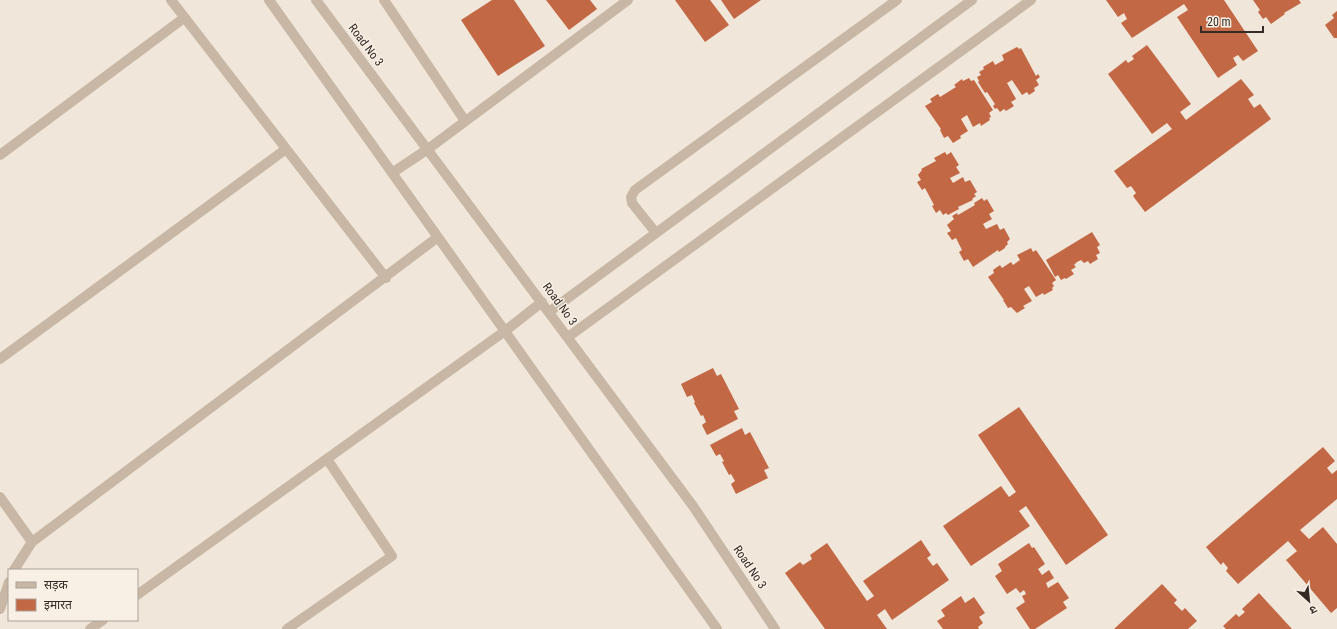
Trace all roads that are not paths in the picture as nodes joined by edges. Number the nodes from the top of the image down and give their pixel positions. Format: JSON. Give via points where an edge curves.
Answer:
{"nodes":[{"id":1,"x":171,"y":0,"type":"edge"},
{"id":2,"x":269,"y":0,"type":"edge"},
{"id":3,"x":316,"y":0,"type":"edge"},
{"id":4,"x":384,"y":0,"type":"edge"},
{"id":5,"x":628,"y":0,"type":"edge"},
{"id":6,"x":897,"y":0,"type":"edge"},
{"id":7,"x":972,"y":0,"type":"edge"},
{"id":8,"x":1031,"y":0,"type":"edge"},
{"id":9,"x":184,"y":18,"type":"junction"},
{"id":10,"x":465,"y":121,"type":"junction"},
{"id":11,"x":286,"y":149,"type":"junction"},
{"id":12,"x":428,"y":149,"type":"junction"},
{"id":13,"x":0,"y":155,"type":"edge"},
{"id":14,"x":392,"y":173,"type":"junction"},
{"id":15,"x":656,"y":233,"type":"junction"},
{"id":16,"x":438,"y":238,"type":"junction"},
{"id":17,"x":386,"y":278,"type":"junction"},
{"id":18,"x":542,"y":302,"type":"junction"},
{"id":19,"x":549,"y":312,"type":"junction"},
{"id":20,"x":505,"y":331,"type":"junction"},
{"id":21,"x":568,"y":338,"type":"junction"},
{"id":22,"x":0,"y":359,"type":"edge"},
{"id":23,"x":327,"y":459,"type":"junction"},
{"id":24,"x":0,"y":497,"type":"edge"},
{"id":25,"x":32,"y":542,"type":"junction"},
{"id":26,"x":15,"y":569,"type":"edge"},
{"id":27,"x":8,"y":585,"type":"edge"},
{"id":28,"x":138,"y":594,"type":"edge"},
{"id":29,"x":0,"y":609,"type":"edge"},
{"id":30,"x":102,"y":621,"type":"edge"},
{"id":31,"x":90,"y":629,"type":"edge"},
{"id":32,"x":287,"y":629,"type":"edge"},
{"id":33,"x":717,"y":629,"type":"edge"},
{"id":34,"x":775,"y":629,"type":"edge"}],
"edges":[{"from":1,"to":9,"type":"street"},
{"from":2,"to":14,"type":"street"},
{"from":3,"to":12,"type":"street","name":"Road No 3"},
{"from":4,"to":10,"type":"street"},
{"from":5,"to":10,"type":"street"},
{"from":6,"to":15,"type":"street","via":[[635,190],[631,197],[632,203]]},
{"from":7,"to":15,"type":"street"},
{"from":8,"to":21,"type":"street"},
{"from":9,"to":11,"type":"street"},
{"from":9,"to":13,"type":"street"},
{"from":10,"to":12,"type":"street"},
{"from":11,"to":17,"type":"street"},
{"from":11,"to":22,"type":"street"},
{"from":12,"to":14,"type":"street"},
{"from":12,"to":18,"type":"street","name":"Road No 3"},
{"from":14,"to":16,"type":"street"},
{"from":15,"to":19,"type":"street"},
{"from":16,"to":17,"type":"street"},
{"from":16,"to":20,"type":"street"},
{"from":17,"to":25,"type":"street"},
{"from":18,"to":19,"type":"street","name":"Road No 3"},
{"from":18,"to":20,"type":"street"},
{"from":19,"to":21,"type":"street","name":"Road No 3"},
{"from":20,"to":23,"type":"street"},
{"from":20,"to":33,"type":"street"},
{"from":21,"to":34,"type":"street","name":"Road No 3","via":[[693,506]]},
{"from":23,"to":28,"type":"street"},
{"from":23,"to":32,"type":"street","via":[[392,556]]},
{"from":24,"to":25,"type":"street"},
{"from":25,"to":26,"type":"street"},
{"from":27,"to":29,"type":"street"},
{"from":30,"to":31,"type":"street"}]}
